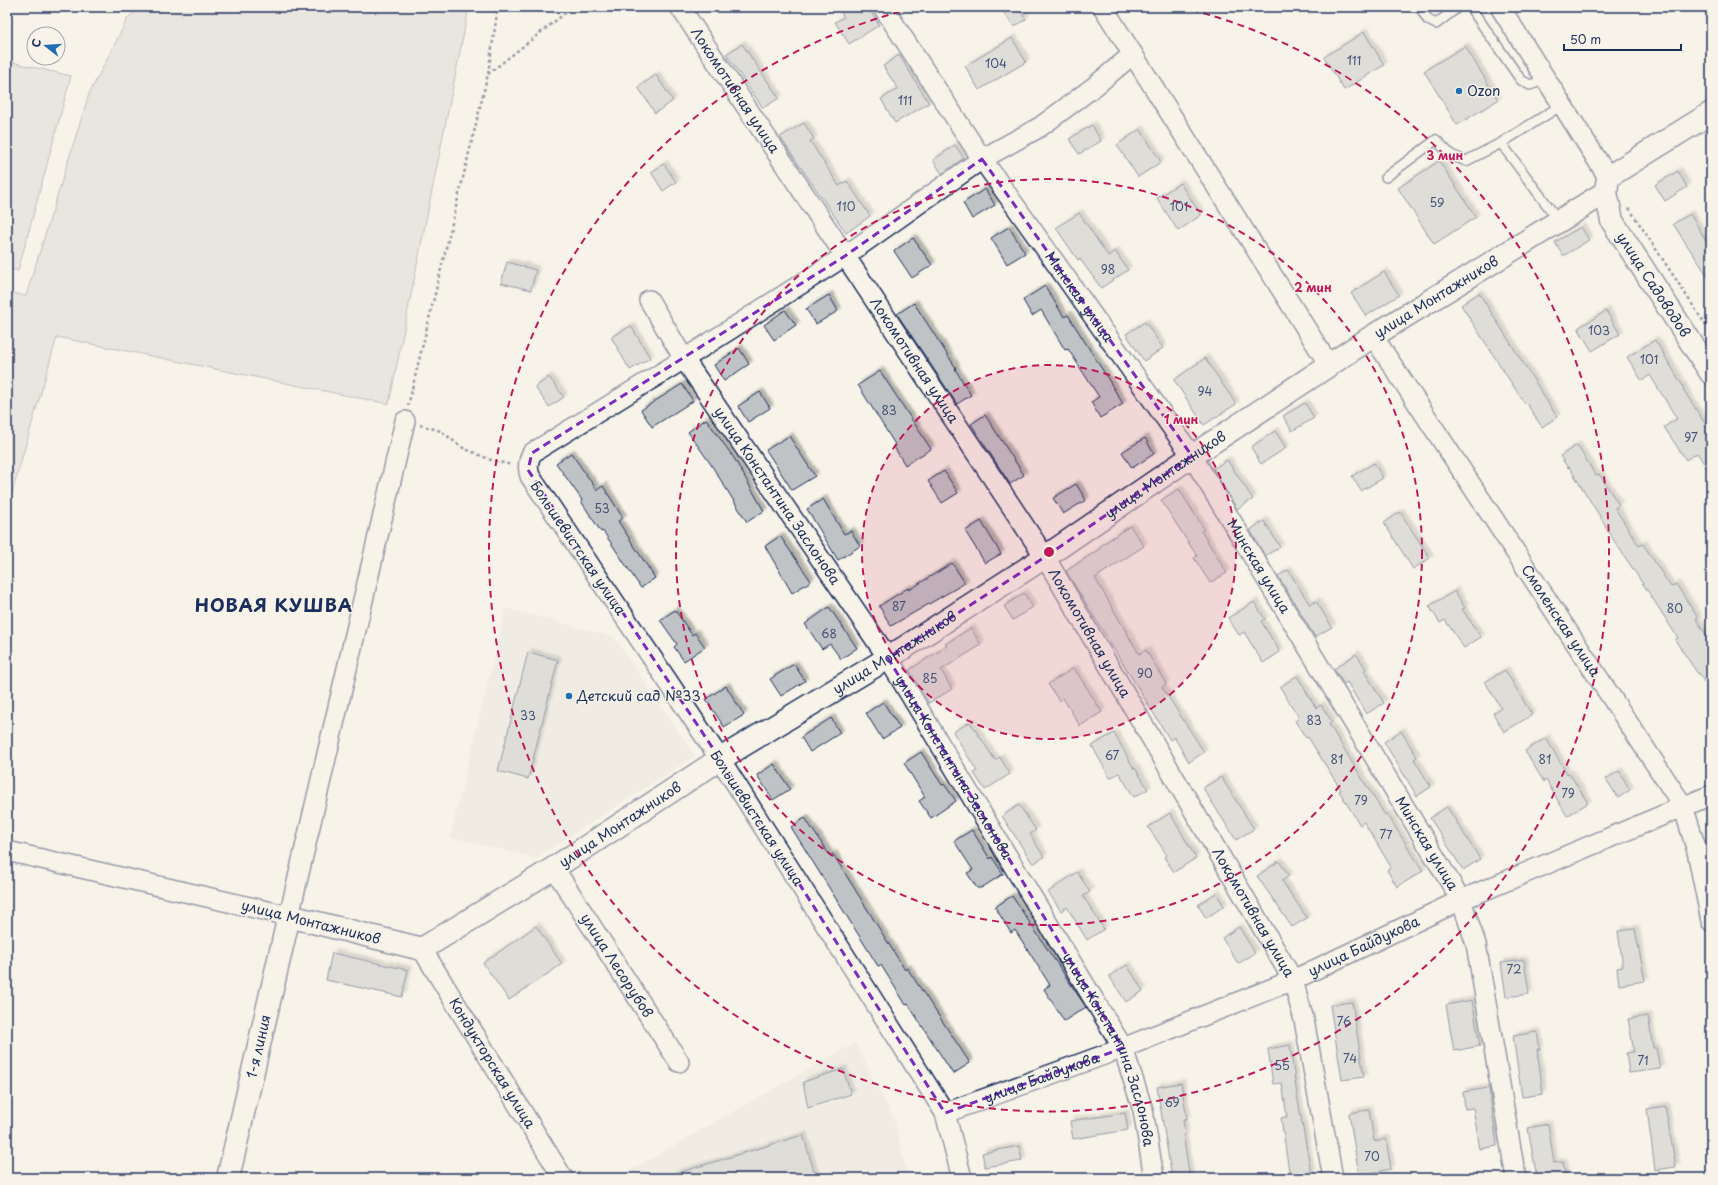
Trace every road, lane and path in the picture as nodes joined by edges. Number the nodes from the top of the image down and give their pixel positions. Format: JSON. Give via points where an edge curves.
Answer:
{"nodes":[{"id":1,"x":498,"y":7,"type":"edge"},
{"id":2,"x":573,"y":7,"type":"edge"},
{"id":3,"x":680,"y":7,"type":"edge"},
{"id":4,"x":883,"y":7,"type":"edge"},
{"id":5,"x":1104,"y":7,"type":"edge"},
{"id":6,"x":1420,"y":7,"type":"edge"},
{"id":7,"x":1458,"y":7,"type":"edge"},
{"id":8,"x":1470,"y":7,"type":"edge"},
{"id":9,"x":1500,"y":7,"type":"edge"},
{"id":10,"x":1133,"y":54,"type":"junction"},
{"id":11,"x":488,"y":74,"type":"junction"},
{"id":12,"x":1546,"y":79,"type":"junction"},
{"id":13,"x":1562,"y":105,"type":"junction"},
{"id":14,"x":1711,"y":113,"type":"edge"},
{"id":15,"x":1501,"y":143,"type":"junction"},
{"id":16,"x":982,"y":159,"type":"junction"},
{"id":17,"x":1386,"y":177,"type":"dead end"},
{"id":18,"x":1607,"y":184,"type":"junction"},
{"id":19,"x":1625,"y":203,"type":"dead end"},
{"id":20,"x":1559,"y":221,"type":"junction"},
{"id":21,"x":845,"y":256,"type":"junction"},
{"id":22,"x":649,"y":300,"type":"dead end"},
{"id":23,"x":1711,"y":333,"type":"edge"},
{"id":24,"x":1373,"y":336,"type":"junction"},
{"id":25,"x":684,"y":359,"type":"junction"},
{"id":26,"x":1329,"y":365,"type":"junction"},
{"id":27,"x":1711,"y":373,"type":"edge"},
{"id":28,"x":405,"y":421,"type":"junction"},
{"id":29,"x":1192,"y":456,"type":"junction"},
{"id":30,"x":528,"y":470,"type":"junction"},
{"id":31,"x":1045,"y":557,"type":"junction"},
{"id":32,"x":888,"y":658,"type":"junction"},
{"id":33,"x":720,"y":759,"type":"junction"},
{"id":34,"x":1711,"y":794,"type":"edge"},
{"id":35,"x":1683,"y":806,"type":"junction"},
{"id":36,"x":7,"y":851,"type":"edge"},
{"id":37,"x":554,"y":868,"type":"junction"},
{"id":38,"x":1461,"y":900,"type":"junction"},
{"id":39,"x":289,"y":916,"type":"junction"},
{"id":40,"x":1711,"y":921,"type":"edge"},
{"id":41,"x":422,"y":949,"type":"junction"},
{"id":42,"x":1292,"y":980,"type":"junction"},
{"id":43,"x":1123,"y":1048,"type":"junction"},
{"id":44,"x":679,"y":1062,"type":"dead end"},
{"id":45,"x":945,"y":1113,"type":"junction"},
{"id":46,"x":228,"y":1178,"type":"edge"},
{"id":47,"x":563,"y":1178,"type":"edge"},
{"id":48,"x":962,"y":1178,"type":"edge"},
{"id":49,"x":1154,"y":1178,"type":"edge"},
{"id":50,"x":1333,"y":1178,"type":"edge"},
{"id":51,"x":1516,"y":1178,"type":"edge"}],
"edges":[{"from":1,"to":11,"type":"path"},
{"from":2,"to":11,"type":"path"},
{"from":3,"to":21,"type":"street","name":"Локомотивная улица"},
{"from":4,"to":16,"type":"street","name":"Минская улица"},
{"from":5,"to":10,"type":"street"},
{"from":6,"to":7,"type":"lane","via":[[1428,20],[1436,24]]},
{"from":8,"to":12,"type":"lane","via":[[1521,80],[1530,84]]},
{"from":9,"to":12,"type":"street","name":"улица Садоводов"},
{"from":10,"to":16,"type":"street","via":[[1040,127]]},
{"from":10,"to":26,"type":"street"},
{"from":11,"to":28,"type":"path"},
{"from":12,"to":13,"type":"street","name":"улица Садоводов"},
{"from":13,"to":15,"type":"lane"},
{"from":13,"to":18,"type":"street","name":"улица Садоводов"},
{"from":14,"to":18,"type":"street","name":"улица Монтажников"},
{"from":15,"to":17,"type":"lane","via":[[1466,161],[1451,155],[1436,140]]},
{"from":15,"to":20,"type":"lane"},
{"from":16,"to":21,"type":"street"},
{"from":16,"to":29,"type":"street","name":"Минская улица"},
{"from":18,"to":20,"type":"street","name":"улица Монтажников"},
{"from":18,"to":27,"type":"street","name":"улица Садоводов","via":[[1612,220]]},
{"from":19,"to":23,"type":"path"},
{"from":20,"to":24,"type":"street","name":"улица Монтажников"},
{"from":21,"to":25,"type":"street"},
{"from":21,"to":31,"type":"street","name":"Локомотивная улица"},
{"from":22,"to":25,"type":"street","name":"улица Константина Заслонова"},
{"from":24,"to":26,"type":"street","name":"улица Монтажников"},
{"from":24,"to":35,"type":"street","name":"Смоленская улица"},
{"from":25,"to":30,"type":"street","via":[[532,453],[528,461]]},
{"from":25,"to":32,"type":"street","name":"улица Константина Заслонова"},
{"from":26,"to":29,"type":"street","name":"улица Монтажников"},
{"from":28,"to":30,"type":"path","via":[[441,431],[461,447],[491,460]]},
{"from":28,"to":39,"type":"street"},
{"from":29,"to":31,"type":"street","name":"улица Монтажников"},
{"from":29,"to":38,"type":"street","name":"Минская улица"},
{"from":30,"to":33,"type":"street","name":"Большевистская улица"},
{"from":31,"to":32,"type":"street","name":"улица Монтажников"},
{"from":31,"to":42,"type":"street","name":"Локомотивная улица"},
{"from":32,"to":33,"type":"street","name":"улица Монтажников"},
{"from":32,"to":43,"type":"street","name":"улица Константина Заслонова"},
{"from":33,"to":37,"type":"street","name":"улица Монтажников"},
{"from":33,"to":45,"type":"street","name":"Большевистская улица"},
{"from":34,"to":35,"type":"street","name":"улица Байдукова"},
{"from":35,"to":38,"type":"street","name":"улица Байдукова"},
{"from":35,"to":40,"type":"street","name":"Смоленская улица"},
{"from":36,"to":39,"type":"street","name":"улица Монтажников"},
{"from":37,"to":41,"type":"street","name":"улица Монтажников"},
{"from":37,"to":44,"type":"street","name":"улица Лесорубов"},
{"from":38,"to":42,"type":"street","name":"улица Байдукова"},
{"from":38,"to":51,"type":"street","name":"Минская улица","via":[[1476,944]]},
{"from":39,"to":41,"type":"street","name":"улица Монтажников"},
{"from":39,"to":46,"type":"street","name":"1-я линия"},
{"from":41,"to":47,"type":"street","name":"Кондукторская улица"},
{"from":42,"to":43,"type":"street","name":"улица Байдукова"},
{"from":42,"to":50,"type":"street","name":"Локомотивная улица","via":[[1304,1020]]},
{"from":43,"to":45,"type":"street","name":"улица Байдукова"},
{"from":43,"to":49,"type":"street","name":"улица Константина Заслонова","via":[[1143,1110]]},
{"from":45,"to":48,"type":"street","name":"Большевистская улица"}]}
